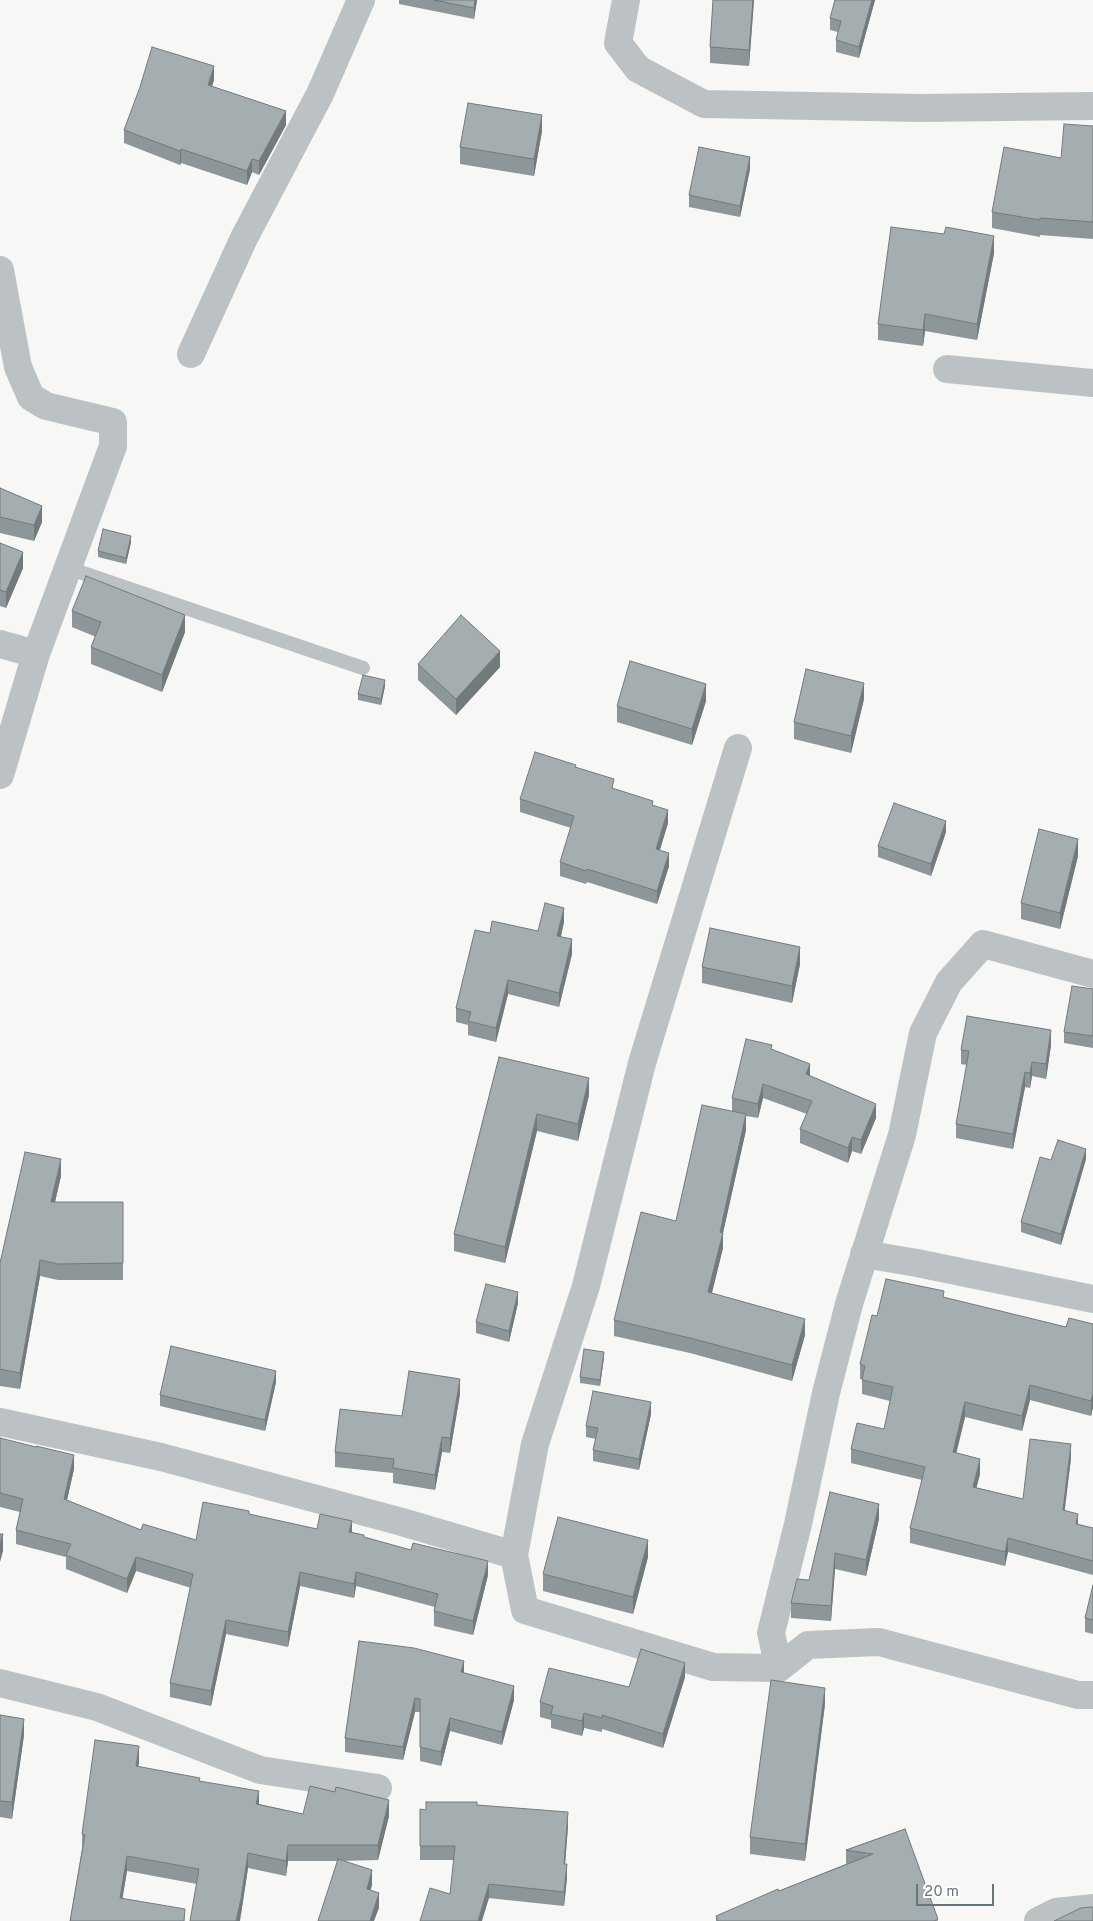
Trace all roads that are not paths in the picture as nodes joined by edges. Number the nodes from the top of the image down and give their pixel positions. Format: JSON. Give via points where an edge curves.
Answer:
{"nodes":[{"id":1,"x":362,"y":0,"type":"edge"},
{"id":2,"x":626,"y":0,"type":"edge"},
{"id":3,"x":1093,"y":106,"type":"edge"},
{"id":4,"x":0,"y":270,"type":"edge"},
{"id":5,"x":191,"y":354,"type":"dead end"},
{"id":6,"x":947,"y":369,"type":"dead end"},
{"id":7,"x":1093,"y":384,"type":"edge"},
{"id":8,"x":68,"y":568,"type":"junction"},
{"id":9,"x":0,"y":644,"type":"edge"},
{"id":10,"x":36,"y":654,"type":"junction"},
{"id":11,"x":364,"y":668,"type":"dead end"},
{"id":12,"x":738,"y":748,"type":"dead end"},
{"id":13,"x":0,"y":775,"type":"edge"},
{"id":14,"x":1093,"y":974,"type":"edge"},
{"id":15,"x":864,"y":1254,"type":"junction"},
{"id":16,"x":1093,"y":1299,"type":"edge"},
{"id":17,"x":0,"y":1422,"type":"edge"},
{"id":18,"x":514,"y":1555,"type":"junction"},
{"id":19,"x":779,"y":1668,"type":"junction"},
{"id":20,"x":0,"y":1683,"type":"edge"},
{"id":21,"x":1093,"y":1695,"type":"edge"},
{"id":22,"x":378,"y":1788,"type":"dead end"},
{"id":23,"x":1093,"y":1908,"type":"edge"},
{"id":24,"x":1038,"y":1921,"type":"edge"}],
"edges":[{"from":1,"to":5,"type":"street","via":[[320,94],[244,238]]},
{"from":2,"to":3,"type":"street","via":[[618,44],[638,69],[704,104],[920,108]]},
{"from":4,"to":8,"type":"street","via":[[18,367],[31,397],[46,406],[113,422],[113,446]]},
{"from":6,"to":7,"type":"street"},
{"from":8,"to":10,"type":"street"},
{"from":8,"to":11,"type":"lane"},
{"from":9,"to":10,"type":"street"},
{"from":10,"to":13,"type":"street"},
{"from":12,"to":18,"type":"street","via":[[642,1063],[586,1286],[535,1444]]},
{"from":14,"to":15,"type":"street","via":[[983,944],[949,982],[923,1033],[902,1135]]},
{"from":15,"to":16,"type":"street"},
{"from":15,"to":19,"type":"street","via":[[826,1393],[771,1633]]},
{"from":17,"to":18,"type":"street","via":[[161,1458]]},
{"from":18,"to":19,"type":"street","via":[[525,1610],[713,1667]]},
{"from":19,"to":21,"type":"street","via":[[808,1645],[879,1642],[1078,1695]]},
{"from":20,"to":22,"type":"street","via":[[97,1707],[260,1770]]},
{"from":23,"to":24,"type":"street","via":[[1056,1912]]}]}
